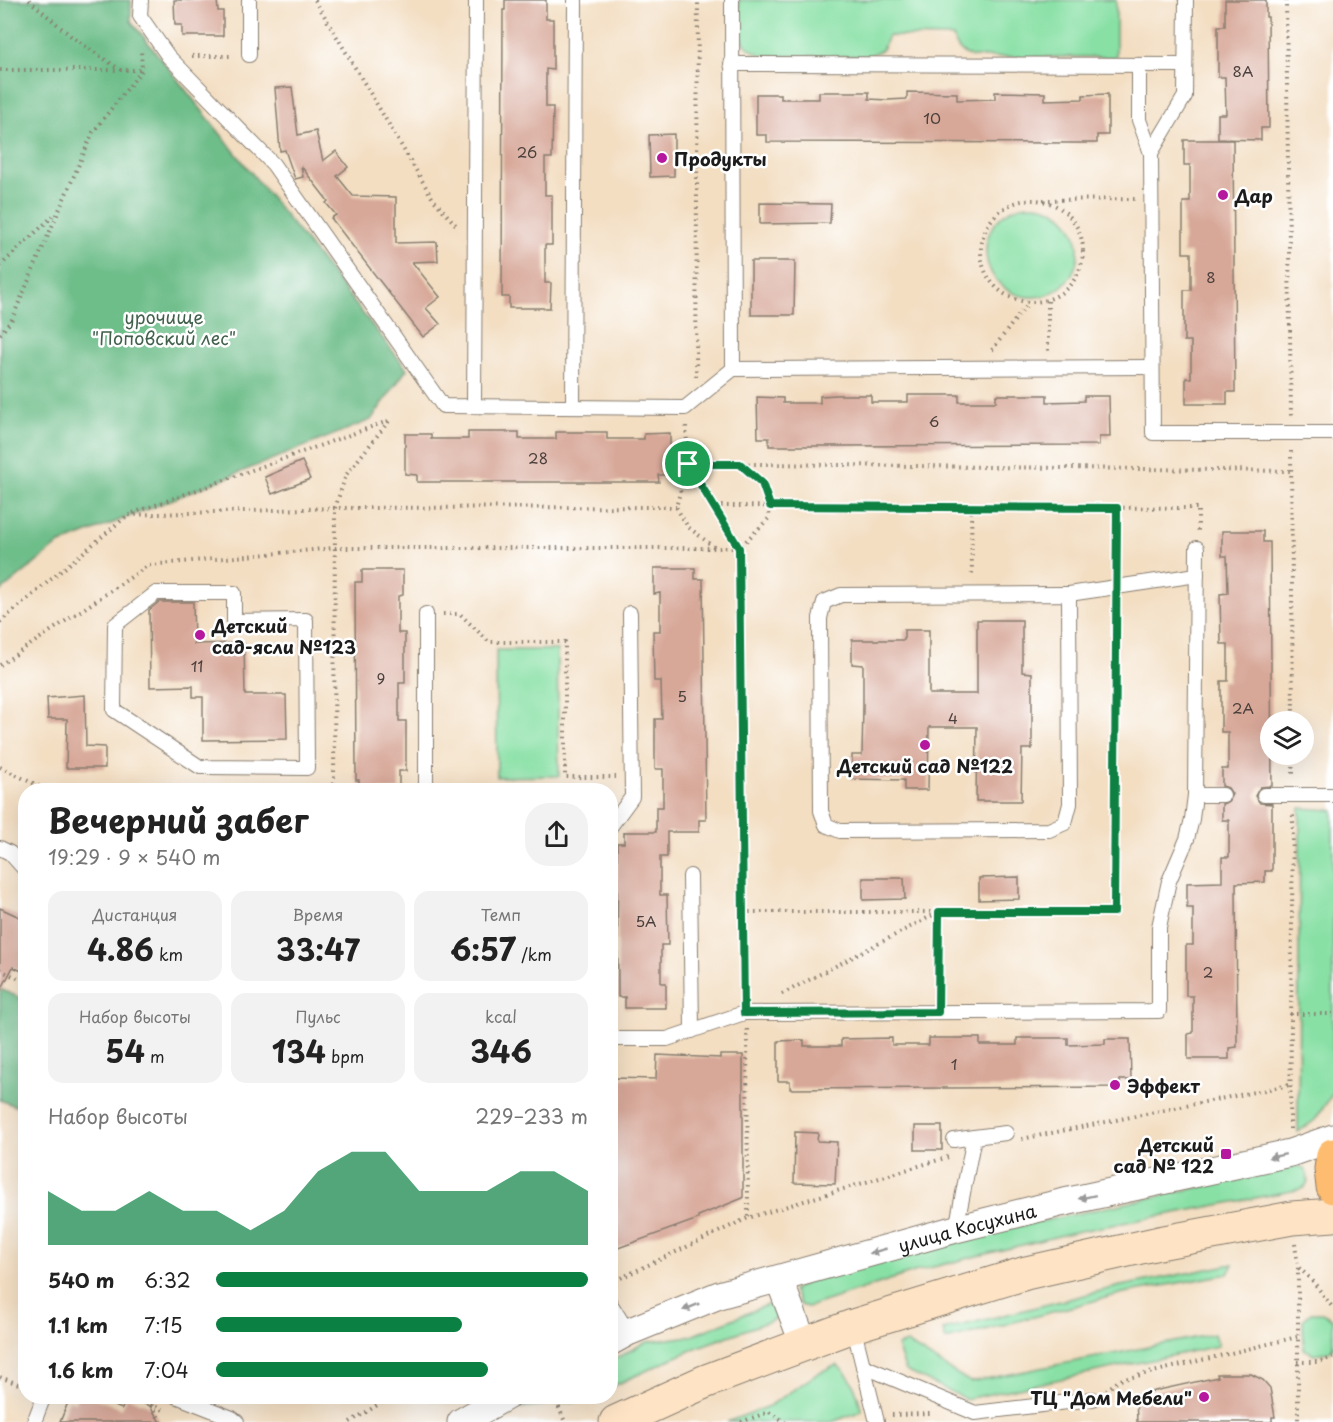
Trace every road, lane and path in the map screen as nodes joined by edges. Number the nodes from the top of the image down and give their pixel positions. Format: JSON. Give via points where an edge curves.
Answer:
{"nodes":[{"id":1,"x":29,"y":0,"type":"edge"},
{"id":2,"x":141,"y":0,"type":"edge"},
{"id":3,"x":249,"y":0,"type":"edge"},
{"id":4,"x":315,"y":0,"type":"edge"},
{"id":5,"x":476,"y":0,"type":"edge"},
{"id":6,"x":575,"y":0,"type":"edge"},
{"id":7,"x":698,"y":0,"type":"edge"},
{"id":8,"x":732,"y":0,"type":"edge"},
{"id":9,"x":1186,"y":0,"type":"edge"},
{"id":10,"x":1286,"y":0,"type":"edge"},
{"id":11,"x":140,"y":16,"type":"junction"},
{"id":12,"x":168,"y":56,"type":"junction"},
{"id":13,"x":249,"y":56,"type":"joint"},
{"id":14,"x":731,"y":64,"type":"junction"},
{"id":15,"x":1139,"y":65,"type":"junction"},
{"id":16,"x":1185,"y":65,"type":"junction"},
{"id":17,"x":0,"y":70,"type":"edge"},
{"id":18,"x":120,"y":70,"type":"junction"},
{"id":19,"x":142,"y":70,"type":"junction"},
{"id":20,"x":1151,"y":153,"type":"junction"},
{"id":21,"x":1151,"y":199,"type":"junction"},
{"id":22,"x":1036,"y":200,"type":"junction"},
{"id":23,"x":53,"y":216,"type":"dead end"},
{"id":24,"x":475,"y":246,"type":"junction"},
{"id":25,"x":0,"y":266,"type":"edge"},
{"id":26,"x":1048,"y":301,"type":"junction"},
{"id":27,"x":1028,"y":303,"type":"junction"},
{"id":28,"x":0,"y":334,"type":"edge"},
{"id":29,"x":1048,"y":367,"type":"junction"},
{"id":30,"x":1152,"y":367,"type":"junction"},
{"id":31,"x":978,"y":368,"type":"junction"},
{"id":32,"x":733,"y":369,"type":"junction"},
{"id":33,"x":474,"y":406,"type":"junction"},
{"id":34,"x":573,"y":407,"type":"junction"},
{"id":35,"x":685,"y":408,"type":"junction"},
{"id":36,"x":1291,"y":433,"type":"junction"},
{"id":37,"x":1333,"y":433,"type":"edge"},
{"id":38,"x":688,"y":464,"type":"junction"},
{"id":39,"x":740,"y":464,"type":"junction"},
{"id":40,"x":1291,"y":471,"type":"junction"},
{"id":41,"x":715,"y":506,"type":"junction"},
{"id":42,"x":770,"y":506,"type":"junction"},
{"id":43,"x":971,"y":506,"type":"junction"},
{"id":44,"x":676,"y":507,"type":"junction"},
{"id":45,"x":335,"y":508,"type":"junction"},
{"id":46,"x":1117,"y":508,"type":"junction"},
{"id":47,"x":128,"y":515,"type":"junction"},
{"id":48,"x":714,"y":547,"type":"junction"},
{"id":49,"x":334,"y":548,"type":"junction"},
{"id":50,"x":739,"y":548,"type":"junction"},
{"id":51,"x":1197,"y":548,"type":"joint"},
{"id":52,"x":1197,"y":575,"type":"junction"},
{"id":53,"x":1117,"y":587,"type":"junction"},
{"id":54,"x":156,"y":593,"type":"joint"},
{"id":55,"x":1069,"y":594,"type":"junction"},
{"id":56,"x":973,"y":595,"type":"junction"},
{"id":57,"x":630,"y":613,"type":"dead end"},
{"id":58,"x":426,"y":614,"type":"joint"},
{"id":59,"x":0,"y":622,"type":"edge"},
{"id":60,"x":0,"y":665,"type":"edge"},
{"id":61,"x":1293,"y":711,"type":"edge"},
{"id":62,"x":1293,"y":765,"type":"edge"},
{"id":63,"x":0,"y":767,"type":"edge"},
{"id":64,"x":632,"y":777,"type":"junction"},
{"id":65,"x":33,"y":783,"type":"edge"},
{"id":66,"x":334,"y":783,"type":"edge"},
{"id":67,"x":426,"y":783,"type":"edge"},
{"id":68,"x":1195,"y":795,"type":"junction"},
{"id":69,"x":1223,"y":795,"type":"dead end"},
{"id":70,"x":1264,"y":795,"type":"dead end"},
{"id":71,"x":1293,"y":795,"type":"junction"},
{"id":72,"x":1333,"y":795,"type":"edge"},
{"id":73,"x":618,"y":816,"type":"edge"},
{"id":74,"x":0,"y":848,"type":"edge"},
{"id":75,"x":18,"y":862,"type":"edge"},
{"id":76,"x":690,"y":876,"type":"dead end"},
{"id":77,"x":743,"y":912,"type":"junction"},
{"id":78,"x":939,"y":912,"type":"junction"},
{"id":79,"x":0,"y":969,"type":"edge"},
{"id":80,"x":18,"y":978,"type":"edge"},
{"id":81,"x":938,"y":1012,"type":"junction"},
{"id":82,"x":744,"y":1013,"type":"junction"},
{"id":83,"x":1290,"y":1014,"type":"junction"},
{"id":84,"x":1333,"y":1014,"type":"edge"},
{"id":85,"x":692,"y":1031,"type":"junction"},
{"id":86,"x":618,"y":1039,"type":"edge"},
{"id":87,"x":1289,"y":1085,"type":"junction"},
{"id":88,"x":1012,"y":1136,"type":"joint"},
{"id":89,"x":1333,"y":1138,"type":"edge"},
{"id":90,"x":954,"y":1140,"type":"dead end"},
{"id":91,"x":973,"y":1143,"type":"junction"},
{"id":92,"x":1290,"y":1153,"type":"junction"},
{"id":93,"x":1333,"y":1155,"type":"edge"},
{"id":94,"x":1333,"y":1187,"type":"edge"},
{"id":95,"x":1333,"y":1215,"type":"edge"},
{"id":96,"x":748,"y":1218,"type":"junction"},
{"id":97,"x":1292,"y":1218,"type":"junction"},
{"id":98,"x":956,"y":1229,"type":"junction"},
{"id":99,"x":1298,"y":1267,"type":"junction"},
{"id":100,"x":618,"y":1279,"type":"edge"},
{"id":101,"x":779,"y":1279,"type":"junction"},
{"id":102,"x":1333,"y":1308,"type":"edge"},
{"id":103,"x":853,"y":1326,"type":"junction"},
{"id":104,"x":619,"y":1337,"type":"edge"},
{"id":105,"x":1297,"y":1338,"type":"junction"},
{"id":106,"x":804,"y":1345,"type":"junction"},
{"id":107,"x":1333,"y":1357,"type":"edge"},
{"id":108,"x":1297,"y":1362,"type":"junction"},
{"id":109,"x":863,"y":1366,"type":"junction"},
{"id":110,"x":0,"y":1377,"type":"edge"},
{"id":111,"x":18,"y":1384,"type":"edge"},
{"id":112,"x":1093,"y":1399,"type":"joint"},
{"id":113,"x":41,"y":1404,"type":"edge"},
{"id":114,"x":196,"y":1404,"type":"edge"},
{"id":115,"x":379,"y":1404,"type":"edge"},
{"id":116,"x":493,"y":1404,"type":"edge"},
{"id":117,"x":557,"y":1404,"type":"edge"},
{"id":118,"x":152,"y":1405,"type":"dead end"},
{"id":119,"x":931,"y":1414,"type":"dead end"},
{"id":120,"x":876,"y":1419,"type":"edge"},
{"id":121,"x":34,"y":1422,"type":"edge"},
{"id":122,"x":161,"y":1422,"type":"edge"},
{"id":123,"x":237,"y":1422,"type":"edge"},
{"id":124,"x":350,"y":1422,"type":"edge"},
{"id":125,"x":461,"y":1422,"type":"edge"},
{"id":126,"x":565,"y":1422,"type":"edge"},
{"id":127,"x":616,"y":1422,"type":"edge"},
{"id":128,"x":741,"y":1422,"type":"edge"},
{"id":129,"x":785,"y":1422,"type":"edge"},
{"id":130,"x":1298,"y":1422,"type":"edge"}],
"edges":[{"from":1,"to":18,"type":"path","via":[[72,37]]},
{"from":2,"to":11,"type":"lane"},
{"from":3,"to":13,"type":"lane"},
{"from":4,"to":24,"type":"path","via":[[433,199]]},
{"from":5,"to":24,"type":"lane"},
{"from":6,"to":34,"type":"lane"},
{"from":7,"to":35,"type":"path","via":[[696,387],[685,399]]},
{"from":8,"to":14,"type":"lane"},
{"from":9,"to":16,"type":"lane"},
{"from":10,"to":36,"type":"path"},
{"from":11,"to":12,"type":"lane"},
{"from":11,"to":19,"type":"path"},
{"from":12,"to":13,"type":"path"},
{"from":12,"to":33,"type":"lane","via":[[273,164],[443,406]]},
{"from":14,"to":15,"type":"lane"},
{"from":14,"to":32,"type":"lane"},
{"from":15,"to":16,"type":"lane"},
{"from":15,"to":20,"type":"lane","via":[[1139,120]]},
{"from":16,"to":20,"type":"lane","via":[[1185,96]]},
{"from":17,"to":18,"type":"path"},
{"from":18,"to":19,"type":"path"},
{"from":19,"to":28,"type":"path","via":[[93,132],[11,321]]},
{"from":20,"to":21,"type":"lane"},
{"from":21,"to":22,"type":"path"},
{"from":21,"to":30,"type":"lane"},
{"from":22,"to":26,"type":"path","via":[[1056,205],[1071,218],[1081,236],[1084,256],[1072,283]]},
{"from":22,"to":27,"type":"path","via":[[1016,202],[999,212],[986,228],[981,247],[983,267],[993,285],[1008,297]]},
{"from":23,"to":25,"type":"path"},
{"from":24,"to":33,"type":"lane"},
{"from":26,"to":27,"type":"path"},
{"from":26,"to":29,"type":"path"},
{"from":27,"to":31,"type":"path"},
{"from":29,"to":30,"type":"lane"},
{"from":29,"to":31,"type":"lane"},
{"from":30,"to":36,"type":"lane","via":[[1153,433]]},
{"from":31,"to":32,"type":"lane"},
{"from":32,"to":35,"type":"lane"},
{"from":33,"to":34,"type":"lane"},
{"from":34,"to":35,"type":"lane"},
{"from":35,"to":38,"type":"path"},
{"from":36,"to":37,"type":"lane"},
{"from":36,"to":40,"type":"path"},
{"from":38,"to":39,"type":"path"},
{"from":38,"to":41,"type":"path"},
{"from":38,"to":44,"type":"path"},
{"from":39,"to":40,"type":"path"},
{"from":39,"to":42,"type":"path","via":[[762,483]]},
{"from":40,"to":61,"type":"path"},
{"from":41,"to":42,"type":"path"},
{"from":41,"to":50,"type":"path"},
{"from":42,"to":43,"type":"path"},
{"from":42,"to":50,"type":"path","via":[[769,518]]},
{"from":43,"to":46,"type":"path"},
{"from":43,"to":56,"type":"path"},
{"from":44,"to":45,"type":"path"},
{"from":44,"to":48,"type":"path","via":[[688,527]]},
{"from":45,"to":47,"type":"path"},
{"from":45,"to":47,"type":"path","via":[[346,475],[389,421]]},
{"from":45,"to":49,"type":"path"},
{"from":46,"to":51,"type":"path","via":[[1198,508]]},
{"from":46,"to":53,"type":"path"},
{"from":47,"to":59,"type":"path"},
{"from":48,"to":49,"type":"path"},
{"from":48,"to":50,"type":"path"},
{"from":49,"to":60,"type":"path","via":[[149,565]]},
{"from":49,"to":66,"type":"path"},
{"from":50,"to":77,"type":"path"},
{"from":51,"to":52,"type":"lane"},
{"from":52,"to":53,"type":"lane"},
{"from":52,"to":68,"type":"lane"},
{"from":53,"to":55,"type":"lane"},
{"from":53,"to":78,"type":"path","via":[[1114,912]]},
{"from":54,"to":54,"type":"lane","via":[[234,594],[234,621],[306,620],[307,768],[200,767],[114,710],[115,626]]},
{"from":55,"to":56,"type":"lane"},
{"from":55,"to":56,"type":"lane","via":[[1070,804],[1065,823],[1049,830],[840,831],[826,825],[821,811],[820,618],[824,602],[841,596]]},
{"from":57,"to":64,"type":"lane"},
{"from":58,"to":64,"type":"path","via":[[460,614],[489,642],[565,642],[565,777]]},
{"from":58,"to":67,"type":"lane"},
{"from":62,"to":71,"type":"path"},
{"from":63,"to":65,"type":"path"},
{"from":64,"to":73,"type":"lane","via":[[632,797]]},
{"from":68,"to":69,"type":"lane"},
{"from":68,"to":81,"type":"lane","via":[[1187,839],[1169,881],[1159,927],[1159,1011]]},
{"from":70,"to":71,"type":"lane"},
{"from":71,"to":72,"type":"lane"},
{"from":71,"to":83,"type":"path"},
{"from":74,"to":75,"type":"lane"},
{"from":76,"to":85,"type":"lane"},
{"from":77,"to":78,"type":"path"},
{"from":77,"to":82,"type":"path"},
{"from":78,"to":81,"type":"path"},
{"from":78,"to":82,"type":"path"},
{"from":79,"to":80,"type":"path"},
{"from":81,"to":82,"type":"lane"},
{"from":82,"to":85,"type":"lane"},
{"from":82,"to":96,"type":"path","via":[[748,1035]]},
{"from":83,"to":84,"type":"path"},
{"from":83,"to":87,"type":"path"},
{"from":85,"to":86,"type":"lane","via":[[667,1040]]},
{"from":87,"to":88,"type":"path"},
{"from":87,"to":92,"type":"path"},
{"from":88,"to":91,"type":"lane"},
{"from":89,"to":92,"type":"street","name":"улица Косухина"},
{"from":90,"to":91,"type":"lane"},
{"from":91,"to":96,"type":"path"},
{"from":91,"to":98,"type":"lane"},
{"from":92,"to":98,"type":"street","name":"улица Косухина","one_way":true},
{"from":93,"to":94,"type":"main road"},
{"from":95,"to":97,"type":"main road"},
{"from":96,"to":100,"type":"path"},
{"from":97,"to":99,"type":"path"},
{"from":97,"to":103,"type":"main road","via":[[1026,1273]]},
{"from":98,"to":101,"type":"street","name":"улица Косухина","one_way":true},
{"from":99,"to":102,"type":"path"},
{"from":99,"to":105,"type":"path"},
{"from":101,"to":104,"type":"street","name":"улица Косухина","one_way":true,"via":[[719,1295]]},
{"from":101,"to":106,"type":"street"},
{"from":103,"to":106,"type":"main road"},
{"from":103,"to":109,"type":"lane"},
{"from":105,"to":108,"type":"path"},
{"from":105,"to":112,"type":"path","via":[[1120,1380]]},
{"from":106,"to":127,"type":"main road","via":[[704,1382]]},
{"from":107,"to":108,"type":"path","via":[[1319,1362]]},
{"from":108,"to":130,"type":"path"},
{"from":109,"to":112,"type":"lane","via":[[975,1413]]},
{"from":109,"to":120,"type":"lane"},
{"from":110,"to":111,"type":"path"},
{"from":113,"to":121,"type":"lane"},
{"from":114,"to":123,"type":"lane"},
{"from":115,"to":124,"type":"path"},
{"from":116,"to":125,"type":"street"},
{"from":117,"to":126,"type":"path"},
{"from":118,"to":122,"type":"path"},
{"from":119,"to":120,"type":"path"},
{"from":128,"to":129,"type":"path","via":[[769,1412]]}]}
